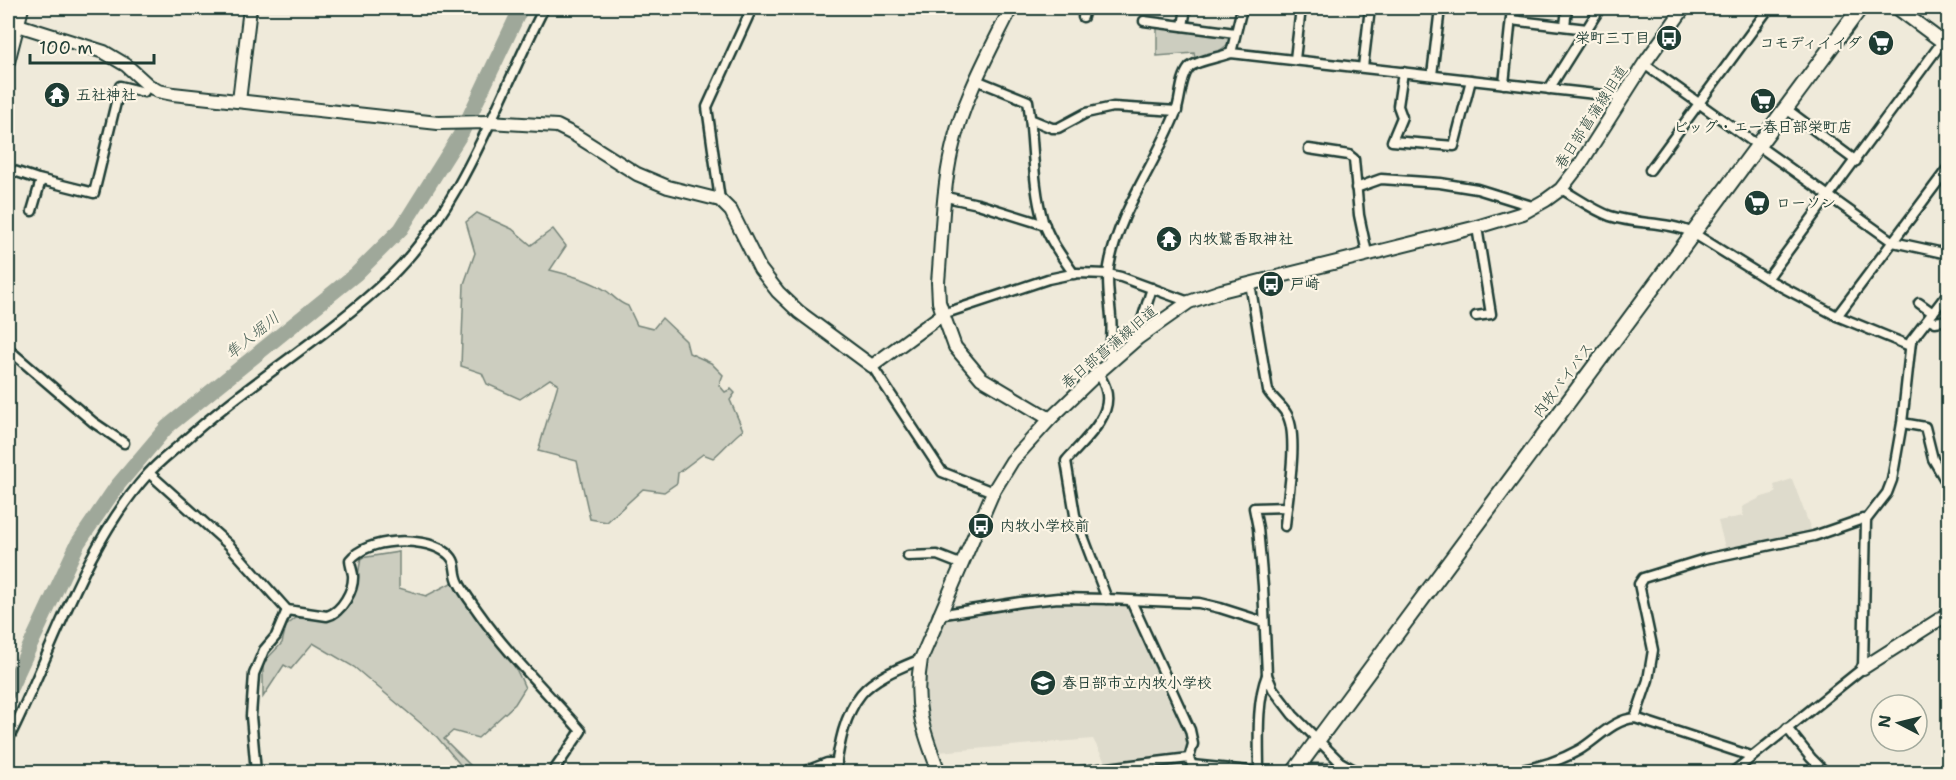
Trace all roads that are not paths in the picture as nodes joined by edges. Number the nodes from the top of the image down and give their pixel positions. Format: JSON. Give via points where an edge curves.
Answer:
{"nodes":[{"id":1,"x":22,"y":8,"type":"edge"},
{"id":2,"x":250,"y":8,"type":"edge"},
{"id":3,"x":544,"y":8,"type":"edge"},
{"id":4,"x":752,"y":8,"type":"edge"},
{"id":5,"x":1011,"y":8,"type":"edge"},
{"id":6,"x":1086,"y":8,"type":"edge"},
{"id":7,"x":1186,"y":8,"type":"edge"},
{"id":8,"x":1242,"y":8,"type":"edge"},
{"id":9,"x":1301,"y":8,"type":"edge"},
{"id":10,"x":1370,"y":8,"type":"edge"},
{"id":11,"x":1440,"y":8,"type":"edge"},
{"id":12,"x":1512,"y":8,"type":"edge"},
{"id":13,"x":1567,"y":8,"type":"edge"},
{"id":14,"x":1600,"y":8,"type":"edge"},
{"id":15,"x":1683,"y":8,"type":"edge"},
{"id":16,"x":1769,"y":8,"type":"edge"},
{"id":17,"x":1860,"y":8,"type":"edge"},
{"id":18,"x":1897,"y":8,"type":"edge"},
{"id":19,"x":1083,"y":17,"type":"dead end"},
{"id":20,"x":1511,"y":20,"type":"junction"},
{"id":21,"x":1144,"y":21,"type":"dead end"},
{"id":22,"x":18,"y":25,"type":"junction"},
{"id":23,"x":1183,"y":26,"type":"junction"},
{"id":24,"x":1565,"y":26,"type":"junction"},
{"id":25,"x":1587,"y":29,"type":"junction"},
{"id":26,"x":1235,"y":33,"type":"junction"},
{"id":27,"x":1947,"y":41,"type":"edge"},
{"id":28,"x":1231,"y":53,"type":"junction"},
{"id":29,"x":1295,"y":59,"type":"junction"},
{"id":30,"x":8,"y":62,"type":"edge"},
{"id":31,"x":1644,"y":64,"type":"junction"},
{"id":32,"x":1363,"y":67,"type":"junction"},
{"id":33,"x":1403,"y":72,"type":"junction"},
{"id":34,"x":1432,"y":75,"type":"junction"},
{"id":35,"x":976,"y":80,"type":"junction"},
{"id":36,"x":1471,"y":80,"type":"junction"},
{"id":37,"x":1504,"y":84,"type":"junction"},
{"id":38,"x":148,"y":85,"type":"junction"},
{"id":39,"x":1549,"y":89,"type":"junction"},
{"id":40,"x":1622,"y":97,"type":"junction"},
{"id":41,"x":239,"y":101,"type":"junction"},
{"id":42,"x":1698,"y":103,"type":"junction"},
{"id":43,"x":1785,"y":108,"type":"junction"},
{"id":44,"x":1177,"y":111,"type":"junction"},
{"id":45,"x":1030,"y":119,"type":"junction"},
{"id":46,"x":489,"y":123,"type":"junction"},
{"id":47,"x":1757,"y":146,"type":"junction"},
{"id":48,"x":1309,"y":149,"type":"dead end"},
{"id":49,"x":1856,"y":161,"type":"junction"},
{"id":50,"x":1948,"y":168,"type":"edge"},
{"id":51,"x":8,"y":169,"type":"edge"},
{"id":52,"x":1650,"y":170,"type":"dead end"},
{"id":53,"x":41,"y":180,"type":"junction"},
{"id":54,"x":1356,"y":188,"type":"junction"},
{"id":55,"x":1561,"y":189,"type":"junction"},
{"id":56,"x":1828,"y":196,"type":"junction"},
{"id":57,"x":946,"y":197,"type":"junction"},
{"id":58,"x":720,"y":200,"type":"junction"},
{"id":59,"x":1535,"y":207,"type":"junction"},
{"id":60,"x":32,"y":210,"type":"dead end"},
{"id":61,"x":1045,"y":225,"type":"junction"},
{"id":62,"x":1477,"y":227,"type":"junction"},
{"id":63,"x":1693,"y":233,"type":"junction"},
{"id":64,"x":1893,"y":242,"type":"junction"},
{"id":65,"x":1367,"y":253,"type":"junction"},
{"id":66,"x":1948,"y":254,"type":"edge"},
{"id":67,"x":1074,"y":274,"type":"junction"},
{"id":68,"x":1108,"y":274,"type":"junction"},
{"id":69,"x":1767,"y":279,"type":"junction"},
{"id":70,"x":1250,"y":283,"type":"junction"},
{"id":71,"x":1152,"y":288,"type":"junction"},
{"id":72,"x":1948,"y":292,"type":"edge"},
{"id":73,"x":1189,"y":302,"type":"junction"},
{"id":74,"x":1919,"y":303,"type":"dead end"},
{"id":75,"x":943,"y":314,"type":"junction"},
{"id":76,"x":1476,"y":316,"type":"dead end"},
{"id":77,"x":1838,"y":316,"type":"junction"},
{"id":78,"x":1931,"y":316,"type":"junction"},
{"id":79,"x":1948,"y":320,"type":"edge"},
{"id":80,"x":1138,"y":339,"type":"junction"},
{"id":81,"x":1910,"y":346,"type":"junction"},
{"id":82,"x":8,"y":350,"type":"edge"},
{"id":83,"x":1109,"y":363,"type":"junction"},
{"id":84,"x":872,"y":366,"type":"junction"},
{"id":85,"x":1098,"y":373,"type":"junction"},
{"id":86,"x":1050,"y":419,"type":"junction"},
{"id":87,"x":1902,"y":423,"type":"junction"},
{"id":88,"x":124,"y":442,"type":"dead end"},
{"id":89,"x":149,"y":473,"type":"junction"},
{"id":90,"x":1948,"y":485,"type":"edge"},
{"id":91,"x":993,"y":492,"type":"junction"},
{"id":92,"x":1287,"y":507,"type":"junction"},
{"id":93,"x":1866,"y":520,"type":"junction"},
{"id":94,"x":1285,"y":526,"type":"dead end"},
{"id":95,"x":908,"y":556,"type":"dead end"},
{"id":96,"x":960,"y":564,"type":"junction"},
{"id":97,"x":1107,"y":599,"type":"junction"},
{"id":98,"x":1131,"y":601,"type":"junction"},
{"id":99,"x":287,"y":610,"type":"junction"},
{"id":100,"x":1948,"y":614,"type":"edge"},
{"id":101,"x":939,"y":615,"type":"junction"},
{"id":102,"x":1264,"y":622,"type":"junction"},
{"id":103,"x":921,"y":659,"type":"junction"},
{"id":104,"x":1863,"y":668,"type":"junction"},
{"id":105,"x":1267,"y":675,"type":"junction"},
{"id":106,"x":1635,"y":718,"type":"junction"},
{"id":107,"x":1787,"y":728,"type":"junction"},
{"id":108,"x":9,"y":735,"type":"edge"},
{"id":109,"x":1318,"y":740,"type":"junction"},
{"id":110,"x":1751,"y":756,"type":"junction"},
{"id":111,"x":836,"y":768,"type":"edge"},
{"id":112,"x":1190,"y":768,"type":"edge"},
{"id":113,"x":1311,"y":769,"type":"dead end"},
{"id":114,"x":1355,"y":771,"type":"edge"},
{"id":115,"x":256,"y":772,"type":"edge"},
{"id":116,"x":553,"y":772,"type":"edge"},
{"id":117,"x":803,"y":772,"type":"edge"},
{"id":118,"x":939,"y":772,"type":"edge"},
{"id":119,"x":1075,"y":772,"type":"edge"},
{"id":120,"x":1259,"y":772,"type":"edge"},
{"id":121,"x":1288,"y":772,"type":"edge"},
{"id":122,"x":1508,"y":772,"type":"edge"},
{"id":123,"x":1733,"y":772,"type":"edge"},
{"id":124,"x":1825,"y":772,"type":"edge"}],
"edges":[{"from":1,"to":22,"type":"street"},
{"from":2,"to":41,"type":"street"},
{"from":3,"to":46,"type":"street"},
{"from":4,"to":58,"type":"street","via":[[707,107]]},
{"from":5,"to":35,"type":"street"},
{"from":6,"to":19,"type":"street"},
{"from":7,"to":23,"type":"street"},
{"from":8,"to":26,"type":"street"},
{"from":9,"to":29,"type":"street"},
{"from":10,"to":32,"type":"street"},
{"from":11,"to":34,"type":"street"},
{"from":12,"to":20,"type":"street"},
{"from":13,"to":24,"type":"street"},
{"from":14,"to":25,"type":"street"},
{"from":15,"to":31,"type":"street","name":"春日部菖蒲線旧道"},
{"from":16,"to":42,"type":"street"},
{"from":17,"to":43,"type":"main road","name":"内牧バイパス"},
{"from":18,"to":27,"type":"street"},
{"from":20,"to":24,"type":"street"},
{"from":20,"to":37,"type":"street"},
{"from":21,"to":23,"type":"street"},
{"from":22,"to":30,"type":"street"},
{"from":22,"to":38,"type":"street","via":[[104,52]]},
{"from":23,"to":26,"type":"street"},
{"from":24,"to":25,"type":"street"},
{"from":25,"to":39,"type":"street"},
{"from":26,"to":28,"type":"street"},
{"from":27,"to":49,"type":"street"},
{"from":28,"to":29,"type":"street"},
{"from":28,"to":44,"type":"street","via":[[1189,67]]},
{"from":29,"to":32,"type":"street"},
{"from":31,"to":40,"type":"street","name":"春日部菖蒲線旧道"},
{"from":31,"to":42,"type":"street"},
{"from":32,"to":33,"type":"street"},
{"from":33,"to":34,"type":"street"},
{"from":33,"to":36,"type":"street","via":[[1398,106],[1402,117],[1392,141],[1454,146]]},
{"from":34,"to":36,"type":"street"},
{"from":35,"to":45,"type":"street","via":[[1028,101]]},
{"from":35,"to":57,"type":"street","via":[[952,150]]},
{"from":36,"to":37,"type":"street"},
{"from":37,"to":39,"type":"street"},
{"from":38,"to":41,"type":"street","via":[[173,94]]},
{"from":38,"to":53,"type":"street","via":[[144,92],[120,86],[94,193]]},
{"from":39,"to":40,"type":"street"},
{"from":40,"to":55,"type":"street","name":"春日部菖蒲線旧道"},
{"from":41,"to":46,"type":"street","via":[[438,123]]},
{"from":42,"to":47,"type":"street"},
{"from":42,"to":52,"type":"street"},
{"from":43,"to":47,"type":"main road","name":"内牧バイパス"},
{"from":43,"to":49,"type":"street"},
{"from":44,"to":45,"type":"street","via":[[1113,107],[1086,113],[1058,128]]},
{"from":44,"to":68,"type":"street","via":[[1126,216]]},
{"from":45,"to":61,"type":"street"},
{"from":46,"to":58,"type":"street","via":[[557,126],[637,174],[668,187]]},
{"from":46,"to":89,"type":"street","via":[[446,207],[391,276],[358,306],[198,428]]},
{"from":47,"to":56,"type":"street"},
{"from":47,"to":63,"type":"main road","name":"内牧バイパス"},
{"from":48,"to":54,"type":"street","via":[[1354,159]]},
{"from":49,"to":56,"type":"street"},
{"from":50,"to":64,"type":"street"},
{"from":51,"to":53,"type":"street"},
{"from":53,"to":60,"type":"street"},
{"from":54,"to":59,"type":"street","via":[[1381,179],[1440,183],[1477,189]]},
{"from":54,"to":65,"type":"street"},
{"from":55,"to":59,"type":"street","name":"春日部菖蒲線旧道"},
{"from":55,"to":63,"type":"street","via":[[1609,216],[1681,227]]},
{"from":56,"to":64,"type":"street"},
{"from":56,"to":69,"type":"street"},
{"from":57,"to":61,"type":"street"},
{"from":57,"to":75,"type":"street","via":[[938,282]]},
{"from":58,"to":84,"type":"street","via":[[731,211],[760,269],[778,292]]},
{"from":59,"to":62,"type":"street","name":"春日部菖蒲線旧道"},
{"from":61,"to":67,"type":"street","via":[[1055,248]]},
{"from":62,"to":65,"type":"street","name":"春日部菖蒲線旧道"},
{"from":62,"to":76,"type":"street","via":[[1491,314]]},
{"from":63,"to":69,"type":"street"},
{"from":63,"to":109,"type":"main road","name":"内牧バイパス"},
{"from":64,"to":66,"type":"street"},
{"from":64,"to":77,"type":"street"},
{"from":65,"to":70,"type":"street","name":"春日部菖蒲線旧道"},
{"from":67,"to":68,"type":"street"},
{"from":67,"to":75,"type":"street"},
{"from":68,"to":71,"type":"street"},
{"from":68,"to":83,"type":"street","via":[[1112,319]]},
{"from":69,"to":77,"type":"street"},
{"from":70,"to":73,"type":"street","name":"春日部菖蒲線旧道"},
{"from":70,"to":92,"type":"street","via":[[1268,391],[1286,412],[1291,425]]},
{"from":71,"to":73,"type":"street"},
{"from":71,"to":80,"type":"street"},
{"from":72,"to":78,"type":"street"},
{"from":73,"to":80,"type":"street","name":"春日部菖蒲線旧道"},
{"from":74,"to":78,"type":"street"},
{"from":75,"to":84,"type":"street"},
{"from":75,"to":86,"type":"street","via":[[955,347],[981,378]]},
{"from":77,"to":81,"type":"street"},
{"from":78,"to":79,"type":"street","via":[[1935,322]]},
{"from":78,"to":81,"type":"street"},
{"from":80,"to":83,"type":"street","name":"春日部菖蒲線旧道"},
{"from":81,"to":87,"type":"street"},
{"from":82,"to":88,"type":"street","via":[[93,422]]},
{"from":83,"to":85,"type":"street","name":"春日部菖蒲線旧道"},
{"from":84,"to":91,"type":"street","via":[[942,472]]},
{"from":85,"to":86,"type":"street","name":"春日部菖蒲線旧道"},
{"from":85,"to":97,"type":"street","via":[[1106,390],[1104,416],[1066,461],[1075,515]]},
{"from":86,"to":91,"type":"street","name":"春日部菖蒲線旧道","via":[[1012,461]]},
{"from":87,"to":90,"type":"street","via":[[1924,427],[1933,459]]},
{"from":87,"to":93,"type":"street","via":[[1892,480]]},
{"from":89,"to":99,"type":"street","via":[[229,545]]},
{"from":89,"to":108,"type":"street","via":[[74,591]]},
{"from":91,"to":96,"type":"street","name":"春日部菖蒲線旧道"},
{"from":92,"to":94,"type":"street"},
{"from":92,"to":102,"type":"street","via":[[1254,508]]},
{"from":93,"to":104,"type":"street"},
{"from":93,"to":106,"type":"street","via":[[1642,578],[1639,584],[1653,650]]},
{"from":95,"to":96,"type":"street","via":[[938,555]]},
{"from":96,"to":101,"type":"street","name":"春日部菖蒲線旧道"},
{"from":97,"to":98,"type":"street"},
{"from":97,"to":101,"type":"street","via":[[1049,599]]},
{"from":98,"to":102,"type":"street","via":[[1199,603]]},
{"from":98,"to":112,"type":"street","via":[[1190,730]]},
{"from":99,"to":115,"type":"street","via":[[254,674],[252,742]]},
{"from":99,"to":116,"type":"street","via":[[333,615],[348,596],[353,576],[350,560],[357,552],[375,545],[407,542],[444,551],[454,562],[459,584],[480,615],[581,731]]},
{"from":100,"to":104,"type":"street"},
{"from":101,"to":103,"type":"street","name":"春日部菖蒲線旧道"},
{"from":102,"to":105,"type":"street"},
{"from":103,"to":111,"type":"street","via":[[882,678],[861,694],[840,738]]},
{"from":103,"to":118,"type":"street","name":"春日部菖蒲線旧道","via":[[917,685],[919,716]]},
{"from":104,"to":107,"type":"street"},
{"from":105,"to":109,"type":"street","via":[[1281,701]]},
{"from":105,"to":120,"type":"street","via":[[1263,683]]},
{"from":106,"to":110,"type":"street"},
{"from":106,"to":122,"type":"street","via":[[1618,723],[1556,762]]},
{"from":107,"to":110,"type":"street"},
{"from":107,"to":124,"type":"street"},
{"from":109,"to":114,"type":"street"},
{"from":109,"to":121,"type":"main road","name":"内牧バイパス"},
{"from":110,"to":123,"type":"street"},
{"from":111,"to":117,"type":"street","via":[[827,763]]},
{"from":112,"to":119,"type":"street"},
{"from":112,"to":120,"type":"street"},
{"from":113,"to":114,"type":"street"},
{"from":120,"to":121,"type":"street"}]}
